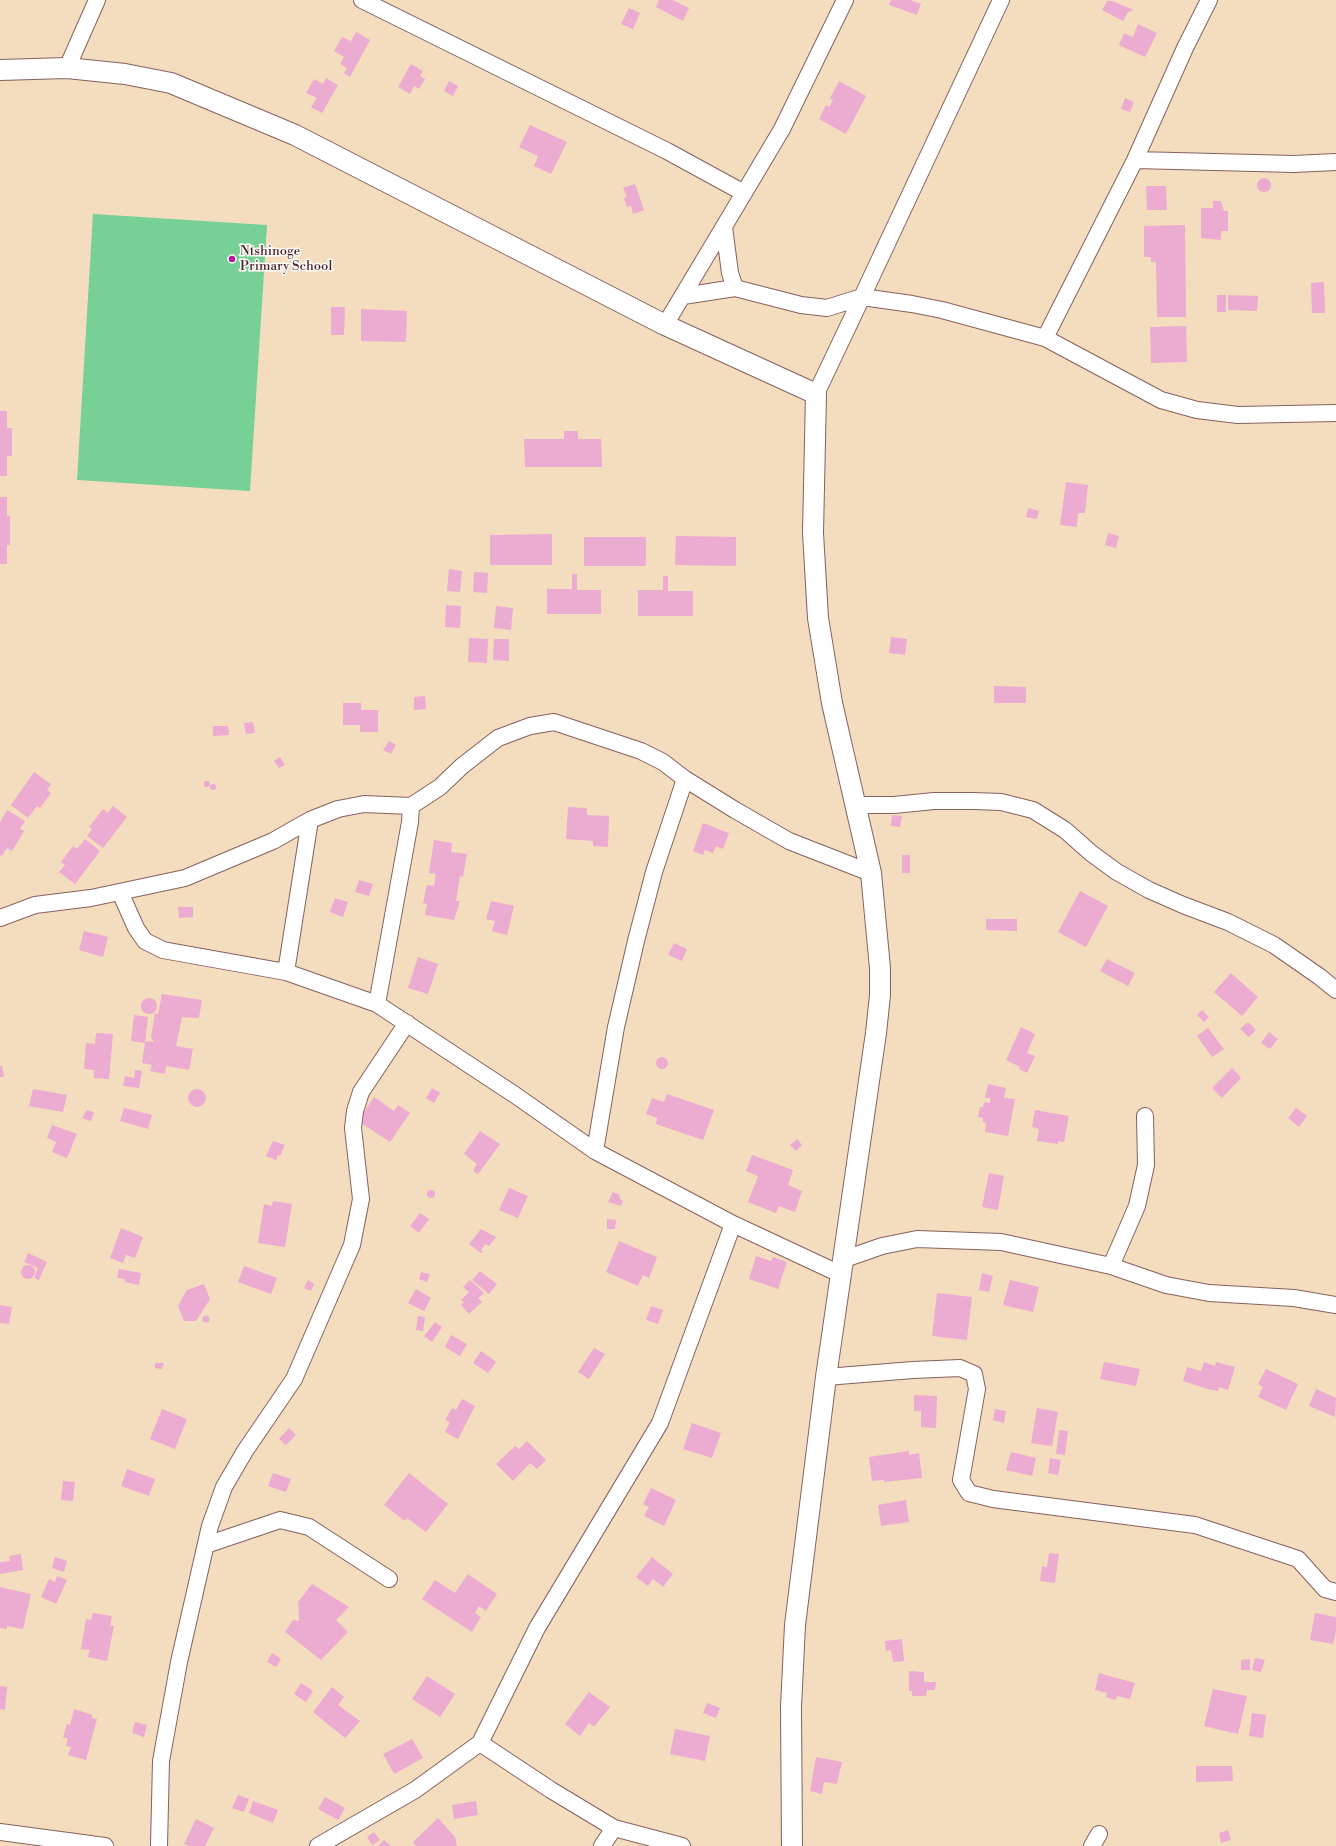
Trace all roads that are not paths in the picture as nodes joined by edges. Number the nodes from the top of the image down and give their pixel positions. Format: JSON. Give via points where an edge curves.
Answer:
{"nodes":[{"id":1,"x":97,"y":0,"type":"edge"},
{"id":2,"x":845,"y":0,"type":"edge"},
{"id":3,"x":1001,"y":0,"type":"edge"},
{"id":4,"x":1209,"y":0,"type":"edge"},
{"id":5,"x":371,"y":2,"type":"edge"},
{"id":6,"x":66,"y":68,"type":"junction"},
{"id":7,"x":0,"y":70,"type":"edge"},
{"id":8,"x":1135,"y":160,"type":"junction"},
{"id":9,"x":1336,"y":162,"type":"edge"},
{"id":10,"x":744,"y":193,"type":"junction"},
{"id":11,"x":724,"y":227,"type":"junction"},
{"id":12,"x":735,"y":288,"type":"junction"},
{"id":13,"x":683,"y":296,"type":"junction"},
{"id":14,"x":862,"y":297,"type":"junction"},
{"id":15,"x":665,"y":325,"type":"junction"},
{"id":16,"x":1045,"y":338,"type":"junction"},
{"id":17,"x":816,"y":394,"type":"junction"},
{"id":18,"x":1336,"y":412,"type":"edge"},
{"id":19,"x":685,"y":779,"type":"junction"},
{"id":20,"x":855,"y":805,"type":"junction"},
{"id":21,"x":411,"y":806,"type":"junction"},
{"id":22,"x":310,"y":820,"type":"junction"},
{"id":23,"x":871,"y":873,"type":"junction"},
{"id":24,"x":120,"y":892,"type":"junction"},
{"id":25,"x":0,"y":918,"type":"edge"},
{"id":26,"x":286,"y":972,"type":"junction"},
{"id":27,"x":1336,"y":990,"type":"edge"},
{"id":28,"x":377,"y":1004,"type":"junction"},
{"id":29,"x":407,"y":1023,"type":"junction"},
{"id":30,"x":1145,"y":1116,"type":"dead end"},
{"id":31,"x":595,"y":1151,"type":"junction"},
{"id":32,"x":733,"y":1224,"type":"junction"},
{"id":33,"x":1111,"y":1266,"type":"junction"},
{"id":34,"x":841,"y":1267,"type":"junction"},
{"id":35,"x":1336,"y":1305,"type":"edge"},
{"id":36,"x":826,"y":1376,"type":"junction"},
{"id":37,"x":206,"y":1545,"type":"junction"},
{"id":38,"x":389,"y":1579,"type":"dead end"},
{"id":39,"x":1336,"y":1592,"type":"edge"},
{"id":40,"x":480,"y":1743,"type":"junction"},
{"id":41,"x":614,"y":1828,"type":"junction"},
{"id":42,"x":0,"y":1832,"type":"edge"},
{"id":43,"x":105,"y":1846,"type":"edge"},
{"id":44,"x":159,"y":1846,"type":"edge"},
{"id":45,"x":318,"y":1846,"type":"edge"},
{"id":46,"x":602,"y":1846,"type":"edge"},
{"id":47,"x":682,"y":1846,"type":"edge"},
{"id":48,"x":792,"y":1846,"type":"edge"}],
"edges":[{"from":1,"to":6,"type":"street"},
{"from":2,"to":10,"type":"street","via":[[782,129]]},
{"from":3,"to":14,"type":"street"},
{"from":4,"to":8,"type":"street"},
{"from":5,"to":10,"type":"street","via":[[667,151]]},
{"from":6,"to":7,"type":"street"},
{"from":6,"to":15,"type":"street","via":[[124,74],[171,83],[295,135]]},
{"from":8,"to":9,"type":"street","via":[[1294,164]]},
{"from":8,"to":16,"type":"street"},
{"from":10,"to":11,"type":"street"},
{"from":11,"to":12,"type":"street","via":[[730,273]]},
{"from":11,"to":13,"type":"street"},
{"from":12,"to":13,"type":"street"},
{"from":12,"to":14,"type":"street","via":[[800,305],[827,308]]},
{"from":13,"to":15,"type":"street"},
{"from":14,"to":16,"type":"street","via":[[942,310]]},
{"from":14,"to":17,"type":"street"},
{"from":15,"to":17,"type":"street"},
{"from":16,"to":18,"type":"street","via":[[1161,400],[1197,410],[1238,414]]},
{"from":17,"to":20,"type":"street","via":[[813,533],[818,618],[832,703]]},
{"from":19,"to":21,"type":"street","via":[[663,762],[642,751],[554,722],[530,726],[498,738],[440,787]]},
{"from":19,"to":23,"type":"street","via":[[788,841]]},
{"from":19,"to":31,"type":"street","via":[[654,872],[636,941],[616,1027]]},
{"from":20,"to":23,"type":"street"},
{"from":20,"to":27,"type":"street","via":[[973,801],[1001,802],[1033,810],[1065,830],[1117,872],[1149,890],[1228,922],[1274,946]]},
{"from":21,"to":22,"type":"street","via":[[364,804],[338,809]]},
{"from":21,"to":28,"type":"street"},
{"from":22,"to":24,"type":"street","via":[[273,841],[185,878]]},
{"from":22,"to":26,"type":"street"},
{"from":23,"to":34,"type":"street","via":[[880,995]]},
{"from":24,"to":25,"type":"street","via":[[35,905]]},
{"from":24,"to":26,"type":"street","via":[[136,928],[145,940],[163,950]]},
{"from":26,"to":28,"type":"street"},
{"from":28,"to":29,"type":"street"},
{"from":29,"to":31,"type":"street"},
{"from":29,"to":37,"type":"street","via":[[361,1092],[354,1111],[353,1128],[361,1199],[352,1245],[294,1379],[224,1487]]},
{"from":30,"to":33,"type":"street","via":[[1146,1165],[1137,1206]]},
{"from":31,"to":32,"type":"street"},
{"from":32,"to":34,"type":"street"},
{"from":32,"to":40,"type":"street","via":[[660,1423],[537,1628]]},
{"from":33,"to":34,"type":"street","via":[[1001,1242],[917,1239],[882,1246]]},
{"from":33,"to":35,"type":"street","via":[[1166,1285],[1209,1293],[1294,1298]]},
{"from":34,"to":36,"type":"street"},
{"from":36,"to":39,"type":"street","via":[[960,1368],[974,1374],[977,1389],[961,1480],[969,1493],[992,1499],[1195,1525],[1298,1558],[1325,1589]]},
{"from":36,"to":48,"type":"street","via":[[795,1625],[791,1707]]},
{"from":37,"to":38,"type":"street","via":[[280,1520],[309,1528]]},
{"from":37,"to":44,"type":"street","via":[[179,1662],[162,1761]]},
{"from":40,"to":41,"type":"street"},
{"from":40,"to":45,"type":"street","via":[[415,1790]]},
{"from":41,"to":46,"type":"street"},
{"from":41,"to":47,"type":"street"},
{"from":42,"to":43,"type":"street"}]}
